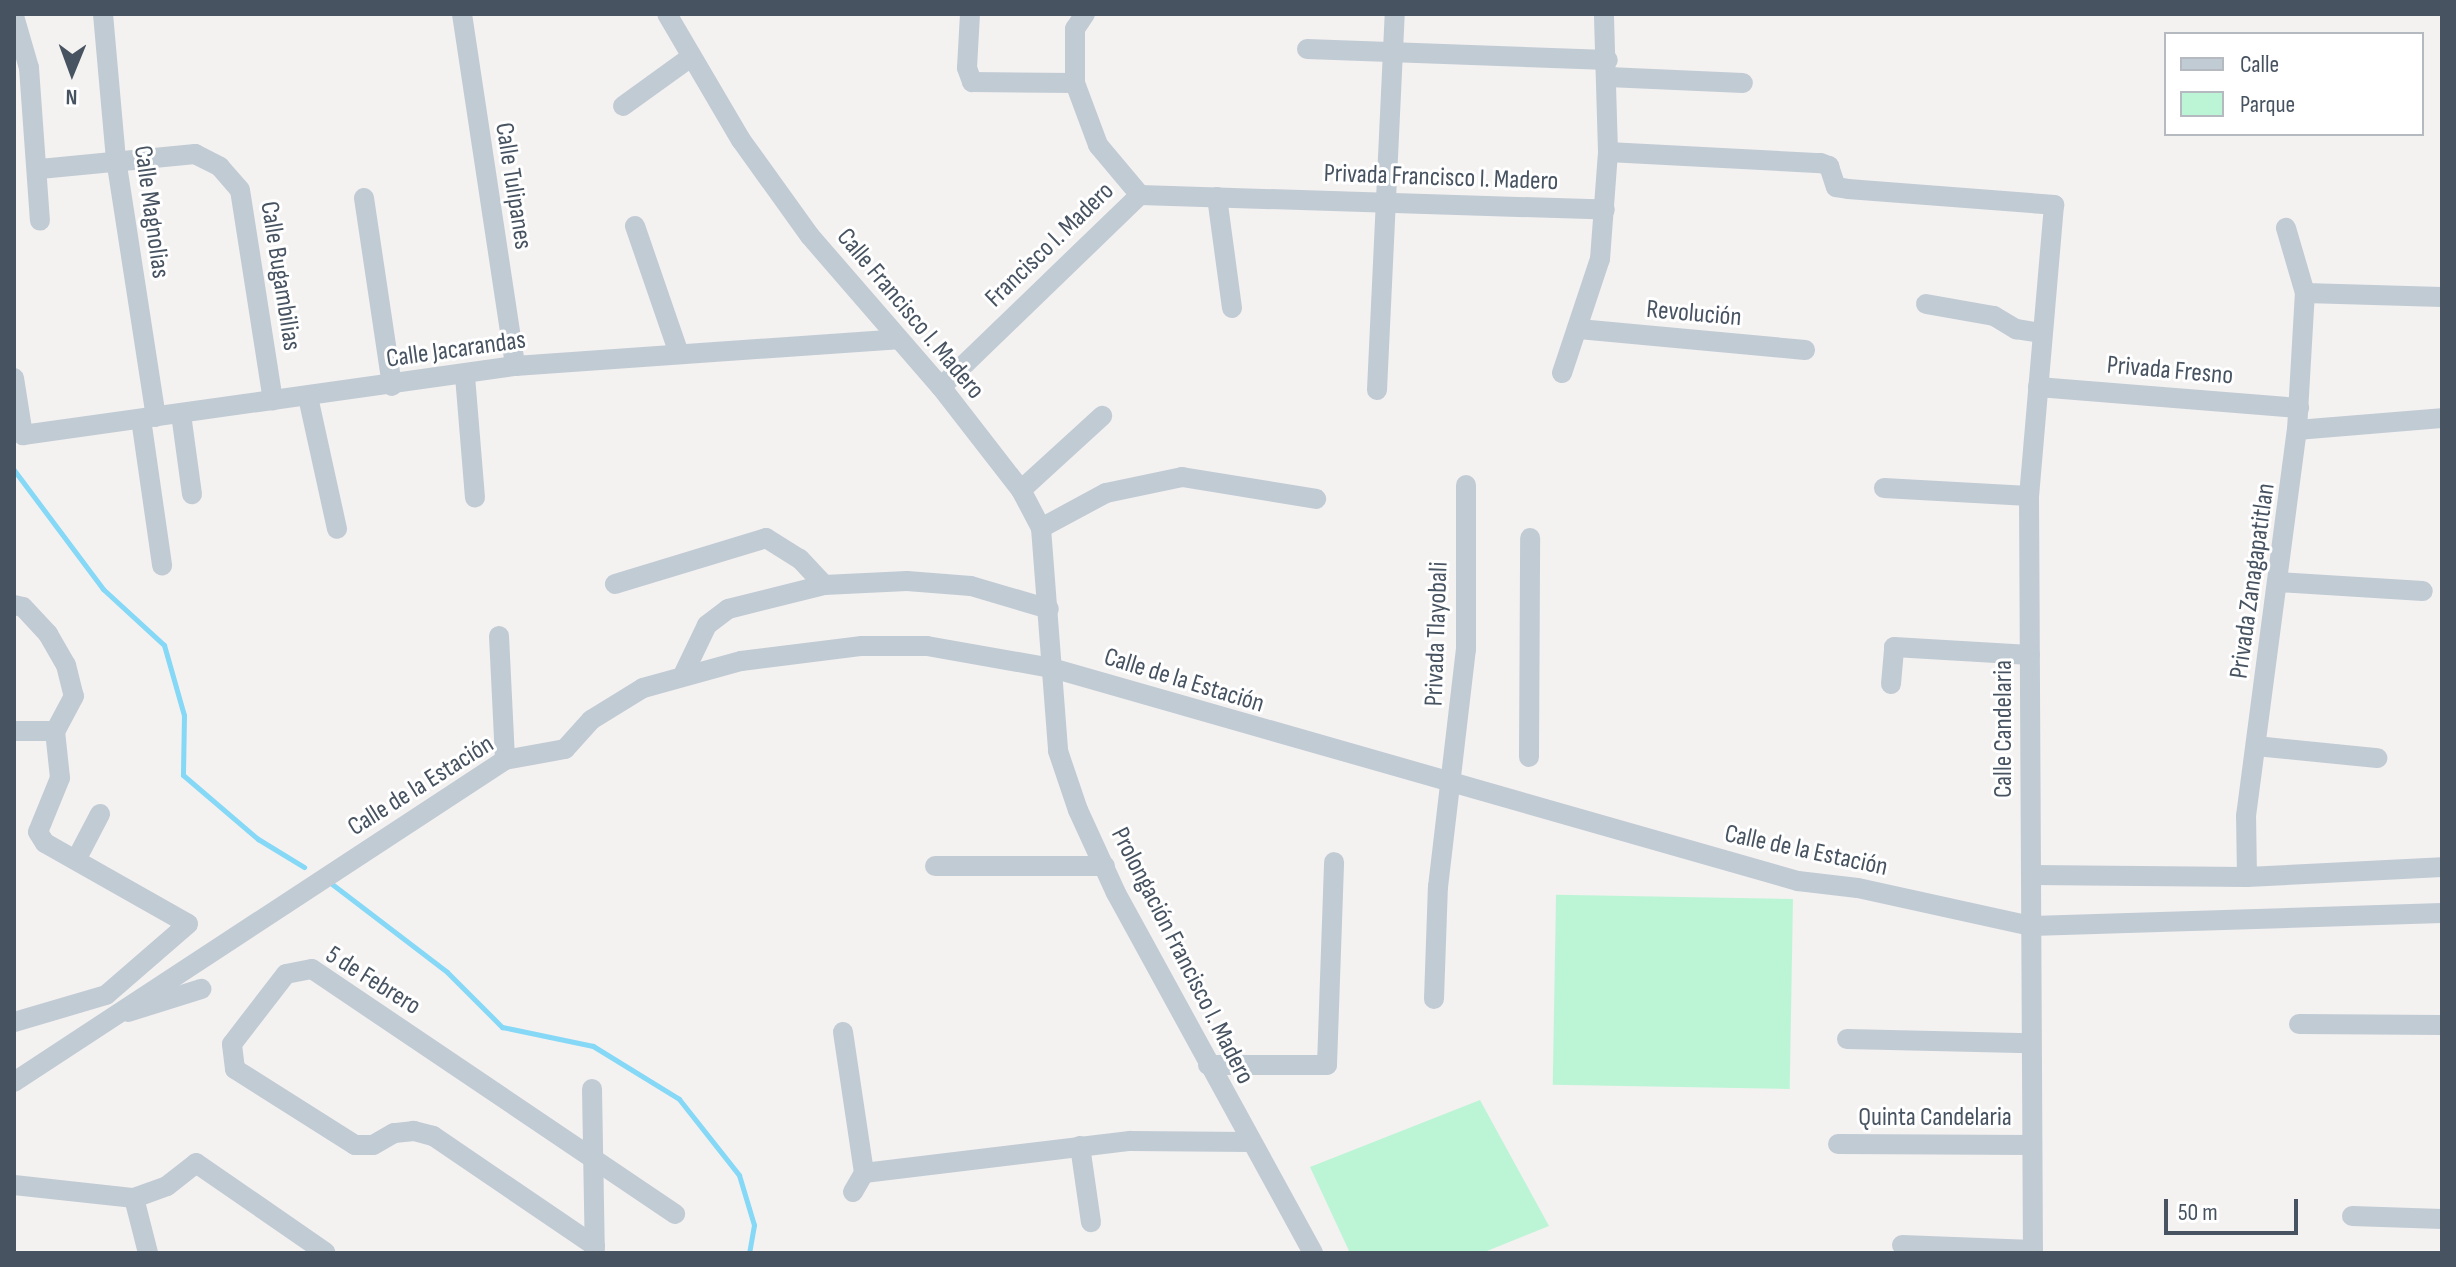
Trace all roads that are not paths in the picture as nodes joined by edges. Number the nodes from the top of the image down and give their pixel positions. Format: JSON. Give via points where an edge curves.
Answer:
{"nodes":[{"id":1,"x":103,"y":14,"type":"edge"},
{"id":2,"x":462,"y":14,"type":"edge"},
{"id":3,"x":667,"y":14,"type":"edge"},
{"id":4,"x":970,"y":14,"type":"edge"},
{"id":5,"x":1085,"y":14,"type":"edge"},
{"id":6,"x":1395,"y":14,"type":"edge"},
{"id":7,"x":1604,"y":14,"type":"edge"},
{"id":8,"x":14,"y":16,"type":"edge"},
{"id":9,"x":1307,"y":49,"type":"dead end"},
{"id":10,"x":1397,"y":50,"type":"junction"},
{"id":11,"x":691,"y":57,"type":"junction"},
{"id":12,"x":1608,"y":68,"type":"junction"},
{"id":13,"x":1075,"y":83,"type":"junction"},
{"id":14,"x":1743,"y":83,"type":"dead end"},
{"id":15,"x":623,"y":106,"type":"dead end"},
{"id":16,"x":1608,"y":152,"type":"junction"},
{"id":17,"x":116,"y":159,"type":"junction"},
{"id":18,"x":40,"y":169,"type":"junction"},
{"id":19,"x":1140,"y":195,"type":"junction"},
{"id":20,"x":1217,"y":197,"type":"junction"},
{"id":21,"x":364,"y":198,"type":"dead end"},
{"id":22,"x":1386,"y":201,"type":"junction"},
{"id":23,"x":1605,"y":210,"type":"junction"},
{"id":24,"x":40,"y":221,"type":"dead end"},
{"id":25,"x":635,"y":226,"type":"dead end"},
{"id":26,"x":2286,"y":228,"type":"dead end"},
{"id":27,"x":2305,"y":293,"type":"junction"},
{"id":28,"x":2442,"y":297,"type":"edge"},
{"id":29,"x":1926,"y":304,"type":"dead end"},
{"id":30,"x":1232,"y":308,"type":"dead end"},
{"id":31,"x":1579,"y":329,"type":"junction"},
{"id":32,"x":2042,"y":333,"type":"junction"},
{"id":33,"x":898,"y":339,"type":"junction"},
{"id":34,"x":1805,"y":350,"type":"dead end"},
{"id":35,"x":678,"y":351,"type":"junction"},
{"id":36,"x":515,"y":366,"type":"junction"},
{"id":37,"x":1562,"y":373,"type":"dead end"},
{"id":38,"x":465,"y":376,"type":"junction"},
{"id":39,"x":14,"y":378,"type":"edge"},
{"id":40,"x":392,"y":386,"type":"junction"},
{"id":41,"x":941,"y":387,"type":"junction"},
{"id":42,"x":2038,"y":387,"type":"junction"},
{"id":43,"x":1377,"y":390,"type":"dead end"},
{"id":44,"x":308,"y":397,"type":"junction"},
{"id":45,"x":273,"y":400,"type":"junction"},
{"id":46,"x":2299,"y":408,"type":"junction"},
{"id":47,"x":181,"y":414,"type":"junction"},
{"id":48,"x":1102,"y":416,"type":"dead end"},
{"id":49,"x":149,"y":418,"type":"junction"},
{"id":50,"x":2442,"y":418,"type":"edge"},
{"id":51,"x":2297,"y":430,"type":"junction"},
{"id":52,"x":1466,"y":485,"type":"dead end"},
{"id":53,"x":1884,"y":488,"type":"dead end"},
{"id":54,"x":1021,"y":490,"type":"junction"},
{"id":55,"x":192,"y":494,"type":"dead end"},
{"id":56,"x":2029,"y":496,"type":"junction"},
{"id":57,"x":475,"y":498,"type":"dead end"},
{"id":58,"x":1316,"y":499,"type":"dead end"},
{"id":59,"x":1041,"y":528,"type":"junction"},
{"id":60,"x":337,"y":529,"type":"dead end"},
{"id":61,"x":1530,"y":538,"type":"dead end"},
{"id":62,"x":162,"y":565,"type":"dead end"},
{"id":63,"x":2278,"y":582,"type":"junction"},
{"id":64,"x":615,"y":584,"type":"dead end"},
{"id":65,"x":824,"y":585,"type":"junction"},
{"id":66,"x":2423,"y":591,"type":"dead end"},
{"id":67,"x":14,"y":605,"type":"edge"},
{"id":68,"x":1049,"y":609,"type":"junction"},
{"id":69,"x":499,"y":636,"type":"dead end"},
{"id":70,"x":2030,"y":655,"type":"junction"},
{"id":71,"x":1052,"y":668,"type":"junction"},
{"id":72,"x":684,"y":673,"type":"junction"},
{"id":73,"x":1891,"y":684,"type":"dead end"},
{"id":74,"x":14,"y":731,"type":"edge"},
{"id":75,"x":55,"y":731,"type":"junction"},
{"id":76,"x":2256,"y":746,"type":"junction"},
{"id":77,"x":1529,"y":757,"type":"dead end"},
{"id":78,"x":2377,"y":758,"type":"dead end"},
{"id":79,"x":505,"y":760,"type":"junction"},
{"id":80,"x":1452,"y":783,"type":"junction"},
{"id":81,"x":100,"y":814,"type":"dead end"},
{"id":82,"x":76,"y":860,"type":"junction"},
{"id":83,"x":1334,"y":862,"type":"dead end"},
{"id":84,"x":935,"y":866,"type":"dead end"},
{"id":85,"x":1105,"y":866,"type":"junction"},
{"id":86,"x":2442,"y":867,"type":"edge"},
{"id":87,"x":2031,"y":875,"type":"junction"},
{"id":88,"x":2247,"y":877,"type":"junction"},
{"id":89,"x":2442,"y":913,"type":"edge"},
{"id":90,"x":2031,"y":926,"type":"junction"},
{"id":91,"x":201,"y":989,"type":"dead end"},
{"id":92,"x":1434,"y":999,"type":"dead end"},
{"id":93,"x":73,"y":1005,"type":"junction"},
{"id":94,"x":125,"y":1012,"type":"junction"},
{"id":95,"x":14,"y":1022,"type":"edge"},
{"id":96,"x":2299,"y":1024,"type":"dead end"},
{"id":97,"x":2442,"y":1025,"type":"edge"},
{"id":98,"x":843,"y":1032,"type":"dead end"},
{"id":99,"x":1847,"y":1039,"type":"dead end"},
{"id":100,"x":2030,"y":1043,"type":"junction"},
{"id":101,"x":1208,"y":1065,"type":"junction"},
{"id":102,"x":14,"y":1082,"type":"edge"},
{"id":103,"x":592,"y":1089,"type":"dead end"},
{"id":104,"x":1249,"y":1142,"type":"junction"},
{"id":105,"x":1838,"y":1144,"type":"dead end"},
{"id":106,"x":2032,"y":1145,"type":"junction"},
{"id":107,"x":1080,"y":1146,"type":"junction"},
{"id":108,"x":595,"y":1163,"type":"junction"},
{"id":109,"x":864,"y":1173,"type":"junction"},
{"id":110,"x":14,"y":1185,"type":"edge"},
{"id":111,"x":853,"y":1192,"type":"dead end"},
{"id":112,"x":134,"y":1198,"type":"junction"},
{"id":113,"x":675,"y":1214,"type":"dead end"},
{"id":114,"x":2352,"y":1216,"type":"dead end"},
{"id":115,"x":2442,"y":1219,"type":"edge"},
{"id":116,"x":1091,"y":1222,"type":"dead end"},
{"id":117,"x":1902,"y":1245,"type":"dead end"},
{"id":118,"x":595,"y":1250,"type":"edge"},
{"id":119,"x":325,"y":1252,"type":"edge"},
{"id":120,"x":2033,"y":1252,"type":"edge"},
{"id":121,"x":148,"y":1253,"type":"edge"},
{"id":122,"x":1313,"y":1253,"type":"edge"}],
"edges":[{"from":1,"to":17,"type":"street","name":"Calle Magnolias"},
{"from":2,"to":36,"type":"street","name":"Calle Tulipanes"},
{"from":3,"to":11,"type":"street","name":"Calle Francisco I. Madero"},
{"from":4,"to":13,"type":"street","via":[[967,68],[972,82]]},
{"from":5,"to":13,"type":"street","via":[[1075,29]]},
{"from":6,"to":10,"type":"street"},
{"from":7,"to":12,"type":"street"},
{"from":8,"to":18,"type":"street","via":[[29,68]]},
{"from":9,"to":10,"type":"street"},
{"from":10,"to":12,"type":"street"},
{"from":10,"to":22,"type":"street"},
{"from":11,"to":15,"type":"street"},
{"from":11,"to":33,"type":"street","name":"Calle Francisco I. Madero","via":[[741,140],[810,236]]},
{"from":12,"to":14,"type":"street"},
{"from":12,"to":16,"type":"street"},
{"from":13,"to":19,"type":"street","via":[[1098,145]]},
{"from":16,"to":23,"type":"street"},
{"from":16,"to":32,"type":"street","name":"Calle Candelaria","via":[[1821,163],[1829,166],[1836,187],[2054,205]]},
{"from":17,"to":18,"type":"street"},
{"from":17,"to":45,"type":"street","name":"Calle Bugambilias","via":[[195,154],[220,167],[240,190]]},
{"from":17,"to":49,"type":"street","name":"Calle Magnolias"},
{"from":18,"to":24,"type":"street"},
{"from":19,"to":20,"type":"street","name":"Francisco I. Madero"},
{"from":19,"to":41,"type":"street","name":"Francisco I. Madero"},
{"from":20,"to":22,"type":"street","name":"Privada Francisco I. Madero"},
{"from":20,"to":30,"type":"street"},
{"from":21,"to":40,"type":"street"},
{"from":22,"to":23,"type":"street","name":"Privada Francisco I. Madero"},
{"from":22,"to":43,"type":"street"},
{"from":23,"to":31,"type":"street","via":[[1600,259]]},
{"from":25,"to":35,"type":"street"},
{"from":26,"to":27,"type":"street","name":"Privada Zanagapatitlan"},
{"from":27,"to":28,"type":"street"},
{"from":27,"to":46,"type":"street","name":"Privada Zanagapatitlan"},
{"from":29,"to":32,"type":"street","via":[[1994,316],[2016,329]]},
{"from":31,"to":34,"type":"street","name":"Revolución"},
{"from":31,"to":37,"type":"street"},
{"from":32,"to":42,"type":"street","name":"Calle Candelaria"},
{"from":33,"to":35,"type":"street","name":"Calle Jacarandas"},
{"from":33,"to":41,"type":"street","name":"Calle Francisco I. Madero"},
{"from":35,"to":36,"type":"street","name":"Calle Jacarandas"},
{"from":36,"to":38,"type":"street","name":"Calle Jacarandas"},
{"from":38,"to":40,"type":"street","name":"Calle Jacarandas"},
{"from":38,"to":57,"type":"street"},
{"from":39,"to":49,"type":"street","name":"Calle Jacarandas","via":[[23,435]]},
{"from":40,"to":44,"type":"street","name":"Calle Jacarandas"},
{"from":41,"to":54,"type":"street","name":"Calle Francisco I. Madero"},
{"from":42,"to":46,"type":"street","name":"Privada Fresno"},
{"from":42,"to":56,"type":"street","name":"Calle Candelaria"},
{"from":44,"to":45,"type":"street","name":"Calle Jacarandas"},
{"from":44,"to":60,"type":"street"},
{"from":45,"to":47,"type":"street","name":"Calle Jacarandas"},
{"from":46,"to":51,"type":"street","name":"Privada Zanagapatitlan"},
{"from":47,"to":49,"type":"street","name":"Calle Jacarandas"},
{"from":47,"to":55,"type":"street"},
{"from":48,"to":54,"type":"street"},
{"from":49,"to":62,"type":"street","name":"Calle Magnolias"},
{"from":50,"to":51,"type":"street"},
{"from":51,"to":63,"type":"street","name":"Privada Zanagapatitlan"},
{"from":52,"to":80,"type":"street","name":"Privada Tlayobali","via":[[1466,649]]},
{"from":53,"to":56,"type":"street"},
{"from":54,"to":59,"type":"street","name":"Calle Francisco I. Madero"},
{"from":56,"to":70,"type":"street","name":"Calle Candelaria"},
{"from":58,"to":59,"type":"street","via":[[1182,477],[1106,493]]},
{"from":59,"to":68,"type":"street","name":"Calle Francisco I. Madero"},
{"from":61,"to":77,"type":"street"},
{"from":63,"to":66,"type":"street"},
{"from":63,"to":76,"type":"street","name":"Privada Zanagapatitlan"},
{"from":64,"to":65,"type":"street","via":[[766,538],[800,559]]},
{"from":65,"to":68,"type":"street","via":[[907,581],[971,586]]},
{"from":65,"to":72,"type":"street","via":[[728,609],[707,625]]},
{"from":67,"to":75,"type":"street","via":[[23,607],[48,634],[66,665],[74,696]]},
{"from":68,"to":71,"type":"street","name":"Calle Francisco I. Madero"},
{"from":69,"to":79,"type":"street"},
{"from":70,"to":73,"type":"street","via":[[1894,647]]},
{"from":70,"to":87,"type":"street","name":"Calle Candelaria"},
{"from":71,"to":72,"type":"street","name":"Calle de la Estación","via":[[927,646],[862,646],[791,652]]},
{"from":71,"to":80,"type":"street","name":"Calle de la Estación"},
{"from":71,"to":85,"type":"street","name":"Prolongación Francisco I. Madero","via":[[1058,751]]},
{"from":72,"to":79,"type":"street","name":"Calle de la Estación","via":[[643,688],[591,720],[565,749]]},
{"from":74,"to":75,"type":"street"},
{"from":75,"to":82,"type":"street","via":[[60,778],[38,832],[45,843]]},
{"from":76,"to":78,"type":"street"},
{"from":76,"to":88,"type":"street","name":"Privada Zanagapatitlan","via":[[2246,816]]},
{"from":79,"to":94,"type":"street","name":"Calle de la Estación","via":[[147,992]]},
{"from":80,"to":90,"type":"street","name":"Calle de la Estación","via":[[1798,881],[1858,888]]},
{"from":80,"to":92,"type":"street","name":"Privada Tlayobali","via":[[1438,887]]},
{"from":81,"to":82,"type":"street"},
{"from":82,"to":93,"type":"street","via":[[188,924],[106,995]]},
{"from":83,"to":101,"type":"street","via":[[1327,1065]]},
{"from":84,"to":85,"type":"street"},
{"from":85,"to":101,"type":"street","name":"Prolongación Francisco I. Madero"},
{"from":86,"to":88,"type":"street"},
{"from":87,"to":88,"type":"street"},
{"from":87,"to":90,"type":"street","name":"Calle Candelaria"},
{"from":89,"to":90,"type":"street","name":"Calle de la Estación"},
{"from":90,"to":100,"type":"street","name":"Calle Candelaria"},
{"from":91,"to":94,"type":"street"},
{"from":93,"to":94,"type":"street"},
{"from":93,"to":95,"type":"street"},
{"from":94,"to":102,"type":"street","name":"Calle de la Estación"},
{"from":96,"to":97,"type":"street"},
{"from":98,"to":109,"type":"street"},
{"from":99,"to":100,"type":"street"},
{"from":100,"to":106,"type":"street","name":"Calle Candelaria"},
{"from":101,"to":104,"type":"street","name":"Prolongación Francisco I. Madero"},
{"from":103,"to":108,"type":"street"},
{"from":104,"to":107,"type":"street"},
{"from":104,"to":122,"type":"street","name":"Prolongación Francisco I. Madero"},
{"from":105,"to":106,"type":"street","name":"Quinta Candelaria"},
{"from":106,"to":120,"type":"street","name":"Calle Candelaria"},
{"from":107,"to":109,"type":"street"},
{"from":107,"to":116,"type":"street"},
{"from":108,"to":113,"type":"street","name":"5 de Febrero"},
{"from":108,"to":118,"type":"street"},
{"from":108,"to":118,"type":"street","name":"5 de Febrero","via":[[312,969],[286,974],[232,1044],[235,1069],[355,1145],[373,1145],[394,1133],[433,1136]]},
{"from":109,"to":111,"type":"street"},
{"from":110,"to":112,"type":"street"},
{"from":112,"to":119,"type":"street","via":[[167,1186],[196,1163]]},
{"from":112,"to":121,"type":"street"},
{"from":114,"to":115,"type":"street"},
{"from":117,"to":120,"type":"street"}]}
